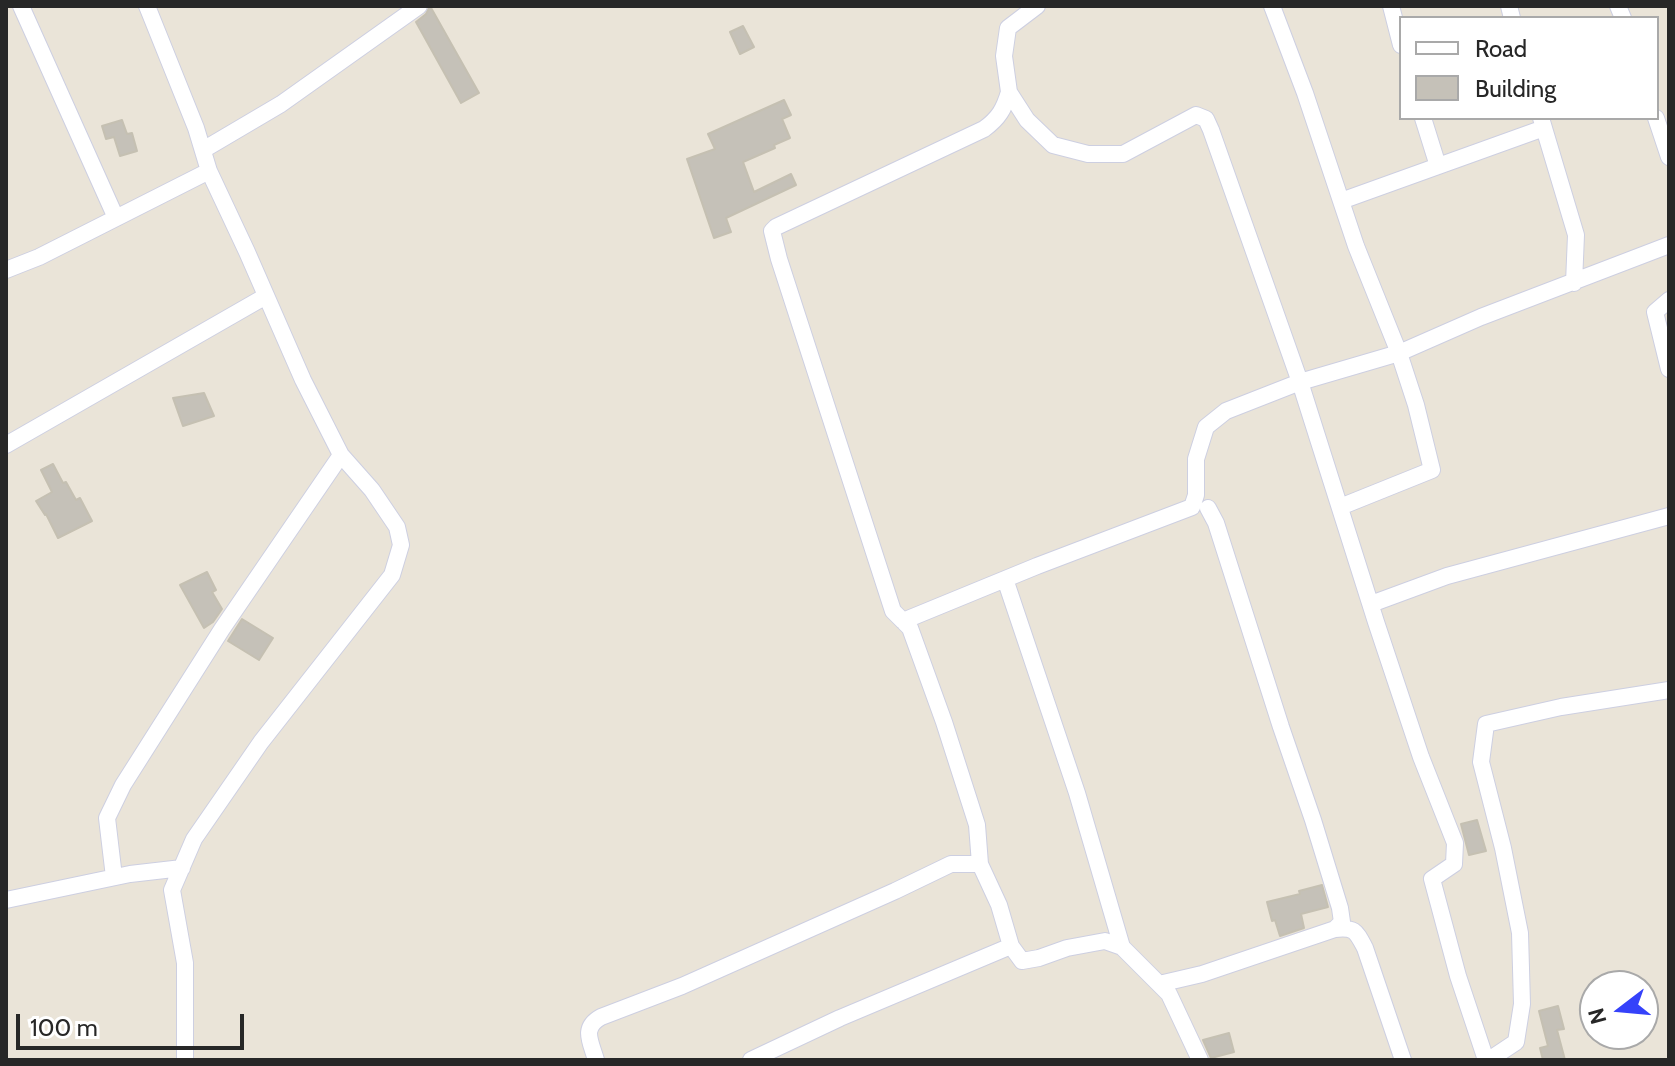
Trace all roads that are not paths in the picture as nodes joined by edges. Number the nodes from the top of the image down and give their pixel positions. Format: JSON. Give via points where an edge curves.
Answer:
{"nodes":[{"id":1,"x":21,"y":6,"type":"edge"},
{"id":2,"x":147,"y":6,"type":"edge"},
{"id":3,"x":419,"y":6,"type":"edge"},
{"id":4,"x":1037,"y":6,"type":"edge"},
{"id":5,"x":1272,"y":6,"type":"edge"},
{"id":6,"x":1391,"y":6,"type":"edge"},
{"id":7,"x":1399,"y":37,"type":"edge"},
{"id":8,"x":1009,"y":92,"type":"junction"},
{"id":9,"x":1424,"y":120,"type":"edge"},
{"id":10,"x":1657,"y":120,"type":"edge"},
{"id":11,"x":1543,"y":123,"type":"edge"},
{"id":12,"x":203,"y":150,"type":"junction"},
{"id":13,"x":1669,"y":157,"type":"edge"},
{"id":14,"x":1438,"y":166,"type":"junction"},
{"id":15,"x":209,"y":171,"type":"junction"},
{"id":16,"x":1341,"y":201,"type":"junction"},
{"id":17,"x":116,"y":218,"type":"junction"},
{"id":18,"x":1669,"y":245,"type":"edge"},
{"id":19,"x":6,"y":270,"type":"edge"},
{"id":20,"x":1574,"y":283,"type":"junction"},
{"id":21,"x":266,"y":296,"type":"junction"},
{"id":22,"x":1669,"y":300,"type":"edge"},
{"id":23,"x":1399,"y":353,"type":"junction"},
{"id":24,"x":1669,"y":369,"type":"edge"},
{"id":25,"x":1300,"y":382,"type":"junction"},
{"id":26,"x":6,"y":445,"type":"edge"},
{"id":27,"x":341,"y":455,"type":"junction"},
{"id":28,"x":1340,"y":507,"type":"junction"},
{"id":29,"x":1208,"y":508,"type":"dead end"},
{"id":30,"x":1669,"y":516,"type":"edge"},
{"id":31,"x":1005,"y":579,"type":"junction"},
{"id":32,"x":1371,"y":604,"type":"junction"},
{"id":33,"x":903,"y":621,"type":"junction"},
{"id":34,"x":1669,"y":690,"type":"edge"},
{"id":35,"x":980,"y":864,"type":"junction"},
{"id":36,"x":182,"y":868,"type":"junction"},
{"id":37,"x":114,"y":877,"type":"junction"},
{"id":38,"x":6,"y":900,"type":"edge"},
{"id":39,"x":1335,"y":929,"type":"junction"},
{"id":40,"x":1011,"y":946,"type":"junction"},
{"id":41,"x":1122,"y":947,"type":"junction"},
{"id":42,"x":1159,"y":984,"type":"junction"},
{"id":43,"x":185,"y":1060,"type":"edge"},
{"id":44,"x":596,"y":1060,"type":"edge"},
{"id":45,"x":751,"y":1060,"type":"edge"},
{"id":46,"x":1200,"y":1060,"type":"edge"},
{"id":47,"x":1403,"y":1060,"type":"edge"},
{"id":48,"x":1488,"y":1060,"type":"edge"}],
"edges":[{"from":1,"to":17,"type":"street"},
{"from":2,"to":12,"type":"street"},
{"from":3,"to":12,"type":"street","via":[[281,104]]},
{"from":4,"to":8,"type":"street","via":[[1008,28],[1004,56]]},
{"from":5,"to":16,"type":"street"},
{"from":6,"to":7,"type":"street"},
{"from":8,"to":25,"type":"street","via":[[1027,120],[1053,145],[1088,154],[1123,154],[1196,115],[1206,119]]},
{"from":8,"to":33,"type":"street","via":[[1003,111],[984,129],[772,231],[893,611]]},
{"from":9,"to":14,"type":"street"},
{"from":10,"to":13,"type":"street"},
{"from":11,"to":14,"type":"street"},
{"from":11,"to":20,"type":"street","via":[[1576,235]]},
{"from":12,"to":15,"type":"street"},
{"from":14,"to":16,"type":"street"},
{"from":15,"to":17,"type":"street"},
{"from":15,"to":21,"type":"street"},
{"from":16,"to":23,"type":"street"},
{"from":17,"to":19,"type":"street"},
{"from":18,"to":20,"type":"street"},
{"from":20,"to":23,"type":"street"},
{"from":21,"to":26,"type":"street"},
{"from":21,"to":27,"type":"street"},
{"from":22,"to":24,"type":"street","via":[[1655,312]]},
{"from":23,"to":25,"type":"street"},
{"from":23,"to":28,"type":"street","via":[[1432,470]]},
{"from":25,"to":28,"type":"street"},
{"from":25,"to":31,"type":"street","via":[[1226,411],[1206,427],[1196,459],[1192,507]]},
{"from":27,"to":36,"type":"street","via":[[397,527],[401,545],[392,575],[261,742],[194,839]]},
{"from":27,"to":37,"type":"street","via":[[123,785],[107,818]]},
{"from":28,"to":32,"type":"street"},
{"from":29,"to":39,"type":"street","via":[[1340,908],[1342,922]]},
{"from":30,"to":32,"type":"street","via":[[1447,576]]},
{"from":31,"to":33,"type":"street"},
{"from":31,"to":41,"type":"street"},
{"from":32,"to":48,"type":"street","via":[[1455,843],[1454,864],[1432,879]]},
{"from":33,"to":35,"type":"street","via":[[910,628],[977,825]]},
{"from":34,"to":48,"type":"street","via":[[1486,724],[1481,762],[1520,933],[1522,1004],[1516,1042]]},
{"from":35,"to":40,"type":"street"},
{"from":35,"to":44,"type":"street","via":[[951,864],[682,986],[601,1017],[588,1030]]},
{"from":36,"to":37,"type":"street"},
{"from":36,"to":43,"type":"street","via":[[172,890],[185,963]]},
{"from":37,"to":38,"type":"street"},
{"from":39,"to":42,"type":"street"},
{"from":39,"to":47,"type":"street","via":[[1356,931]]},
{"from":40,"to":41,"type":"street","via":[[1022,961],[1105,941]]},
{"from":40,"to":45,"type":"street"},
{"from":41,"to":42,"type":"street"},
{"from":42,"to":46,"type":"street","via":[[1169,994]]}]}
